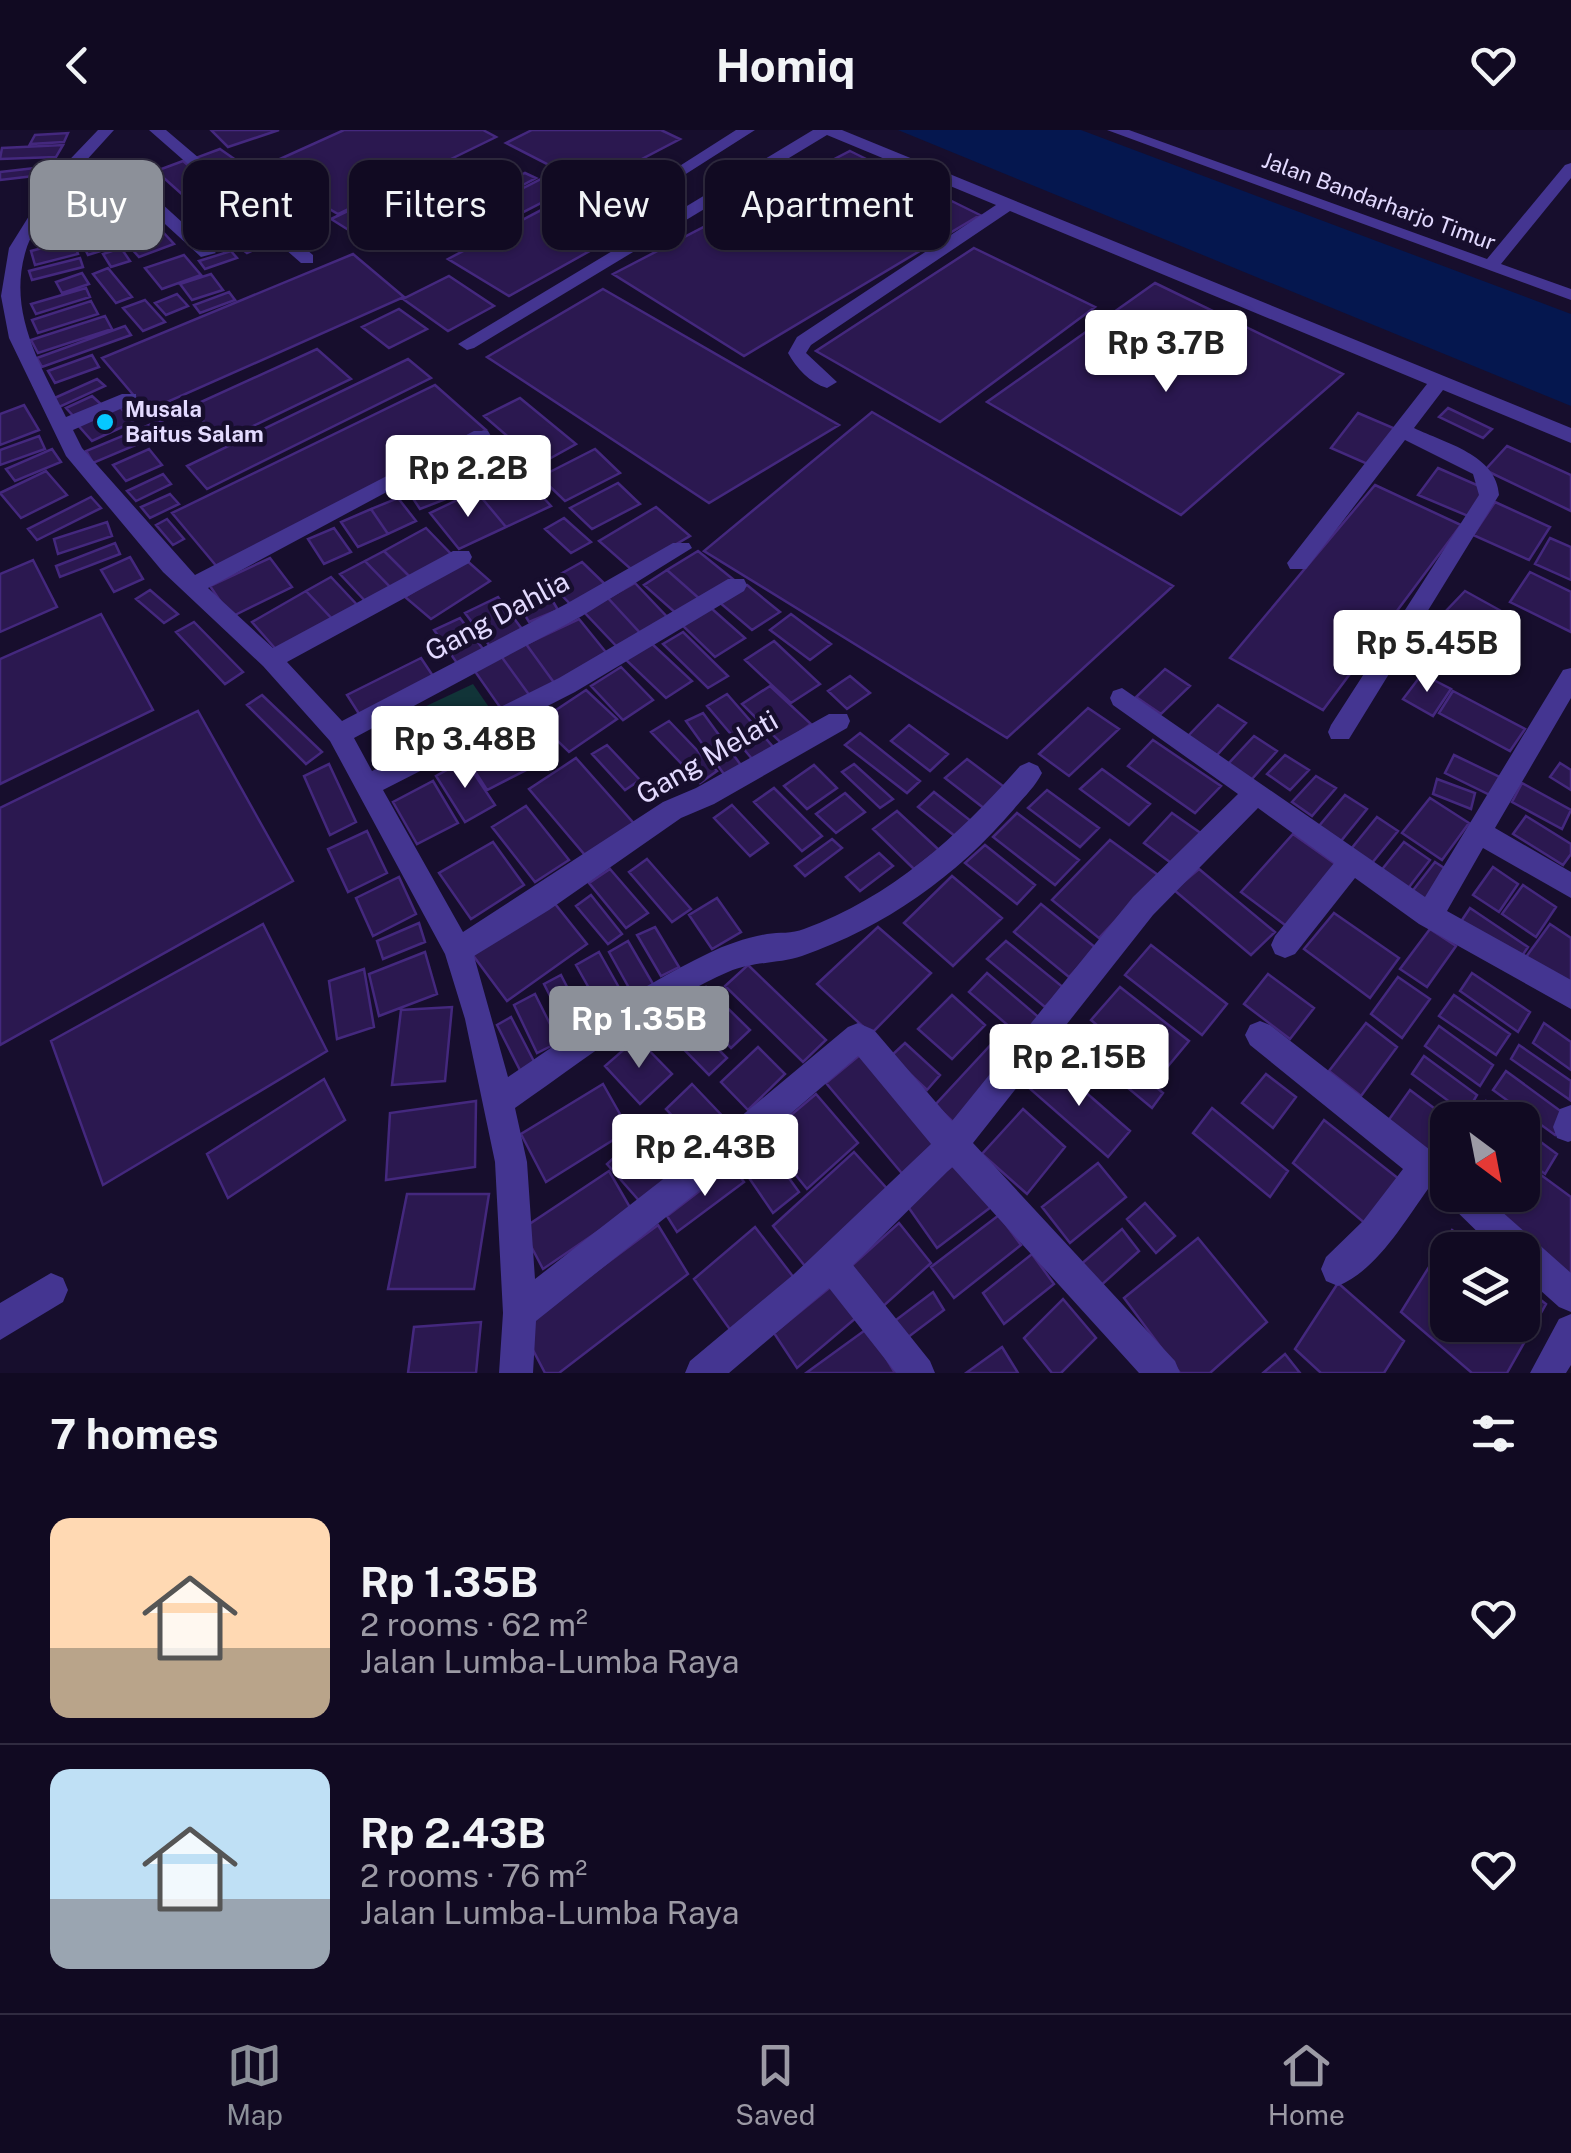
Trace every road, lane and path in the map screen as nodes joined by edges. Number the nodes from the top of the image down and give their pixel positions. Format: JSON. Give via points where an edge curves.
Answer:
{"nodes":[{"id":1,"x":106,"y":130,"type":"edge"},
{"id":2,"x":157,"y":130,"type":"edge"},
{"id":3,"x":747,"y":130,"type":"edge"},
{"id":4,"x":826,"y":130,"type":"edge"},
{"id":5,"x":1115,"y":130,"type":"edge"},
{"id":6,"x":78,"y":160,"type":"edge"},
{"id":7,"x":685,"y":168,"type":"edge"},
{"id":8,"x":1571,"y":168,"type":"edge"},
{"id":9,"x":1007,"y":205,"type":"junction"},
{"id":10,"x":163,"y":213,"type":"edge"},
{"id":11,"x":30,"y":228,"type":"edge"},
{"id":12,"x":207,"y":252,"type":"dead end"},
{"id":13,"x":307,"y":260,"type":"dead end"},
{"id":14,"x":1491,"y":264,"type":"junction"},
{"id":15,"x":1571,"y":295,"type":"edge"},
{"id":16,"x":467,"y":344,"type":"dead end"},
{"id":17,"x":828,"y":382,"type":"dead end"},
{"id":18,"x":1438,"y":382,"type":"junction"},
{"id":19,"x":130,"y":398,"type":"dead end"},
{"id":20,"x":60,"y":428,"type":"junction"},
{"id":21,"x":1402,"y":430,"type":"junction"},
{"id":22,"x":481,"y":436,"type":"dead end"},
{"id":23,"x":1571,"y":436,"type":"edge"},
{"id":24,"x":681,"y":548,"type":"dead end"},
{"id":25,"x":460,"y":557,"type":"dead end"},
{"id":26,"x":1298,"y":563,"type":"dead end"},
{"id":27,"x":736,"y":585,"type":"dead end"},
{"id":28,"x":192,"y":587,"type":"junction"},
{"id":29,"x":271,"y":660,"type":"junction"},
{"id":30,"x":1571,"y":677,"type":"edge"},
{"id":31,"x":1122,"y":698,"type":"dead end"},
{"id":32,"x":838,"y":720,"type":"dead end"},
{"id":33,"x":1340,"y":732,"type":"dead end"},
{"id":34,"x":339,"y":734,"type":"junction"},
{"id":35,"x":1028,"y":773,"type":"dead end"},
{"id":36,"x":370,"y":784,"type":"junction"},
{"id":37,"x":1257,"y":792,"type":"junction"},
{"id":38,"x":1480,"y":833,"type":"junction"},
{"id":39,"x":1352,"y":861,"type":"junction"},
{"id":40,"x":1571,"y":886,"type":"edge"},
{"id":41,"x":1429,"y":915,"type":"junction"},
{"id":42,"x":1285,"y":945,"type":"dead end"},
{"id":43,"x":458,"y":950,"type":"junction"},
{"id":44,"x":1571,"y":994,"type":"edge"},
{"id":45,"x":1260,"y":1035,"type":"dead end"},
{"id":46,"x":496,"y":1104,"type":"junction"},
{"id":47,"x":952,"y":1145,"type":"junction"},
{"id":48,"x":1430,"y":1171,"type":"edge"},
{"id":49,"x":1430,"y":1182,"type":"edge"},
{"id":50,"x":1479,"y":1212,"type":"edge"},
{"id":51,"x":1501,"y":1232,"type":"edge"},
{"id":52,"x":830,"y":1263,"type":"junction"},
{"id":53,"x":1540,"y":1267,"type":"edge"},
{"id":54,"x":1338,"y":1269,"type":"dead end"},
{"id":55,"x":52,"y":1290,"type":"dead end"},
{"id":56,"x":1571,"y":1295,"type":"edge"},
{"id":57,"x":520,"y":1313,"type":"junction"},
{"id":58,"x":0,"y":1323,"type":"edge"},
{"id":59,"x":1571,"y":1331,"type":"edge"},
{"id":60,"x":516,"y":1373,"type":"edge"},
{"id":61,"x":702,"y":1373,"type":"edge"},
{"id":62,"x":918,"y":1373,"type":"edge"},
{"id":63,"x":1163,"y":1373,"type":"edge"},
{"id":64,"x":1547,"y":1373,"type":"edge"}],
"edges":[{"from":1,"to":6,"type":"street"},
{"from":2,"to":13,"type":"street"},
{"from":3,"to":7,"type":"street"},
{"from":4,"to":9,"type":"street"},
{"from":4,"to":16,"type":"street"},
{"from":5,"to":14,"type":"street","name":"Jalan Bandarharjo Timur"},
{"from":8,"to":14,"type":"street"},
{"from":9,"to":17,"type":"street","via":[[804,341],[798,352],[803,363]]},
{"from":9,"to":18,"type":"street"},
{"from":10,"to":12,"type":"street"},
{"from":11,"to":20,"type":"street","via":[[18,248],[10,296],[18,338]]},
{"from":14,"to":15,"type":"street","name":"Jalan Bandarharjo Timur"},
{"from":18,"to":21,"type":"street"},
{"from":18,"to":23,"type":"street"},
{"from":19,"to":20,"type":"street"},
{"from":20,"to":28,"type":"street"},
{"from":21,"to":26,"type":"street"},
{"from":21,"to":33,"type":"street","via":[[1480,470],[1489,495]]},
{"from":22,"to":28,"type":"street"},
{"from":24,"to":34,"type":"street","name":"Gang Dahlia"},
{"from":25,"to":29,"type":"street"},
{"from":27,"to":36,"type":"street","via":[[567,684]]},
{"from":28,"to":29,"type":"street"},
{"from":29,"to":34,"type":"street"},
{"from":30,"to":38,"type":"street"},
{"from":31,"to":37,"type":"street"},
{"from":32,"to":43,"type":"street","name":"Gang Melati","via":[[672,810]]},
{"from":34,"to":36,"type":"street"},
{"from":35,"to":46,"type":"street","via":[[985,824],[914,886],[845,927],[719,962],[613,1023]]},
{"from":36,"to":43,"type":"street"},
{"from":37,"to":39,"type":"street"},
{"from":37,"to":47,"type":"street","via":[[1143,906]]},
{"from":38,"to":40,"type":"street"},
{"from":38,"to":41,"type":"street"},
{"from":39,"to":41,"type":"street"},
{"from":39,"to":42,"type":"street"},
{"from":41,"to":44,"type":"street"},
{"from":43,"to":46,"type":"street","via":[[480,1018]]},
{"from":45,"to":48,"type":"street"},
{"from":46,"to":57,"type":"street","via":[[511,1162]]},
{"from":47,"to":52,"type":"street"},
{"from":47,"to":57,"type":"street","via":[[864,1040],[851,1039],[799,1089]]},
{"from":47,"to":63,"type":"street"},
{"from":49,"to":54,"type":"street"},
{"from":50,"to":51,"type":"street"},
{"from":52,"to":61,"type":"street"},
{"from":52,"to":62,"type":"street"},
{"from":53,"to":56,"type":"street"},
{"from":55,"to":58,"type":"street"},
{"from":57,"to":60,"type":"street"},
{"from":59,"to":64,"type":"street"}]}
